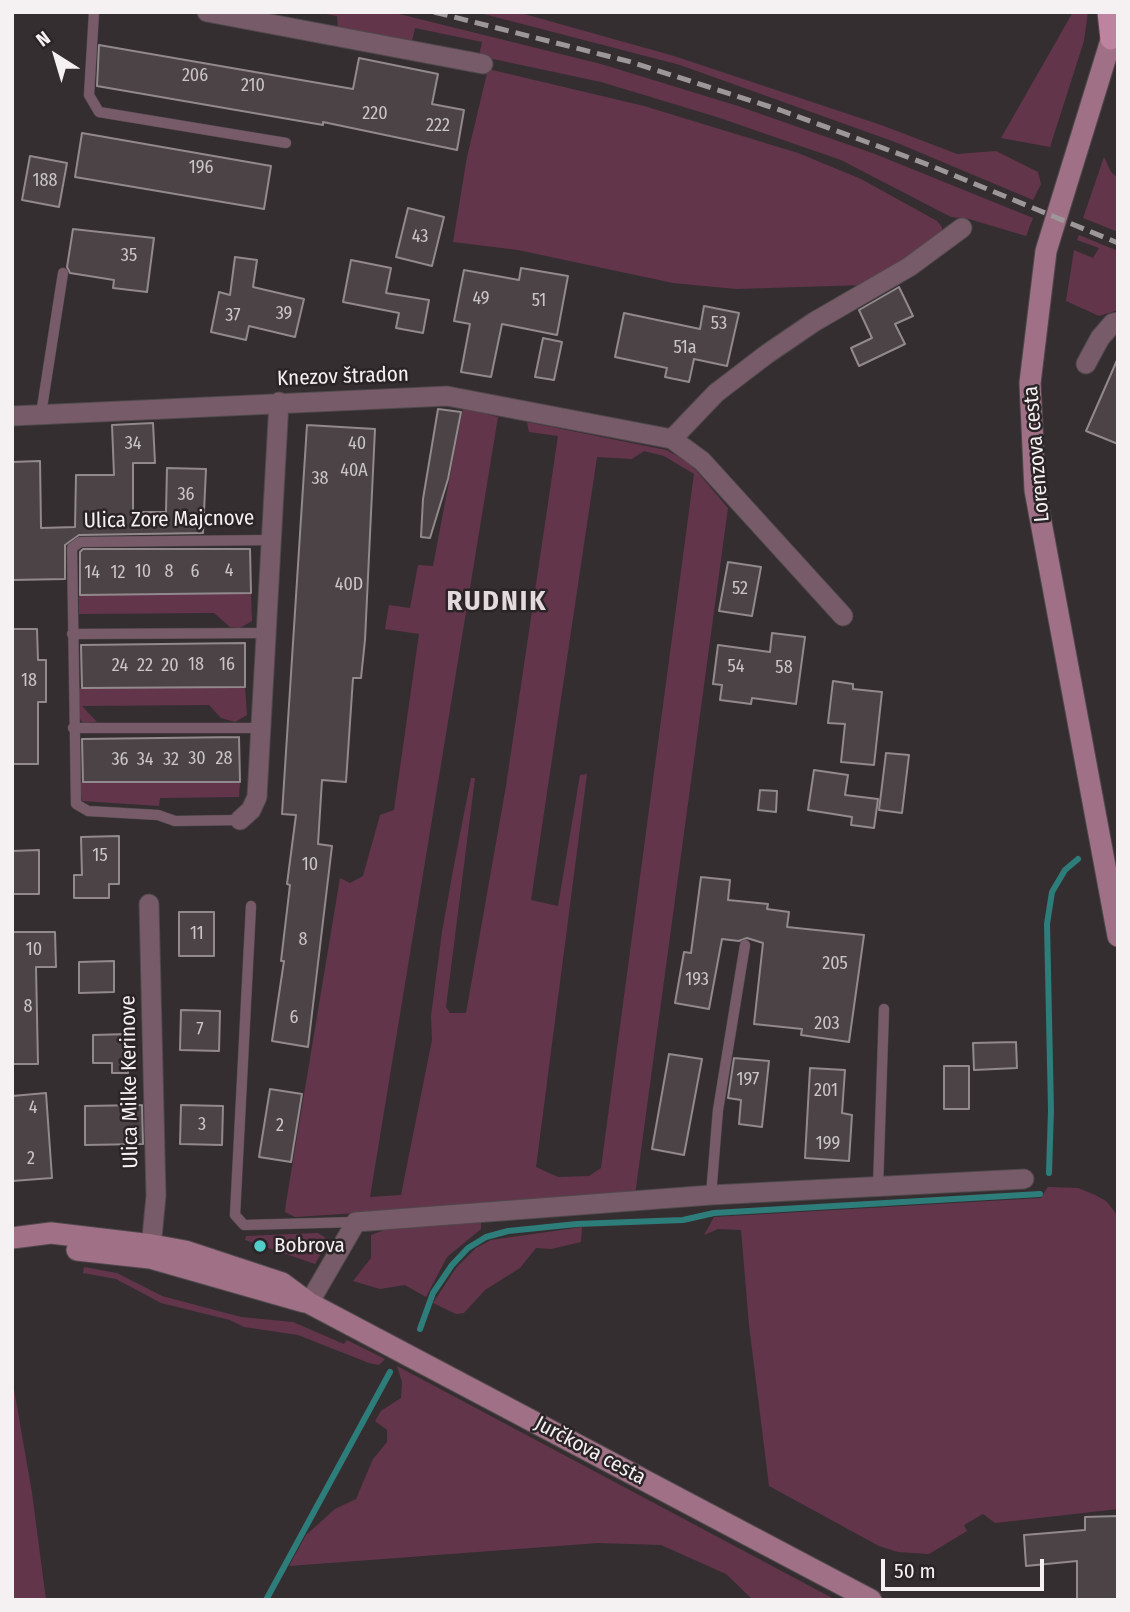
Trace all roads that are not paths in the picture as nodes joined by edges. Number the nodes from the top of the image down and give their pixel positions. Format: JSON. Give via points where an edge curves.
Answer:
{"nodes":[{"id":1,"x":94,"y":12,"type":"edge"},
{"id":2,"x":207,"y":12,"type":"edge"},
{"id":3,"x":1108,"y":12,"type":"edge"},
{"id":4,"x":1114,"y":29,"type":"edge"},
{"id":5,"x":483,"y":64,"type":"dead end"},
{"id":6,"x":286,"y":144,"type":"dead end"},
{"id":7,"x":962,"y":228,"type":"dead end"},
{"id":8,"x":63,"y":273,"type":"dead end"},
{"id":9,"x":1118,"y":322,"type":"edge"},
{"id":10,"x":1086,"y":364,"type":"dead end"},
{"id":11,"x":279,"y":402,"type":"junction"},
{"id":12,"x":41,"y":414,"type":"junction"},
{"id":13,"x":12,"y":416,"type":"edge"},
{"id":14,"x":672,"y":439,"type":"junction"},
{"id":15,"x":271,"y":540,"type":"junction"},
{"id":16,"x":843,"y":616,"type":"dead end"},
{"id":17,"x":265,"y":633,"type":"junction"},
{"id":18,"x":72,"y":634,"type":"junction"},
{"id":19,"x":73,"y":728,"type":"junction"},
{"id":20,"x":261,"y":728,"type":"junction"},
{"id":21,"x":240,"y":820,"type":"joint"},
{"id":22,"x":149,"y":904,"type":"dead end"},
{"id":23,"x":251,"y":906,"type":"dead end"},
{"id":24,"x":1117,"y":928,"type":"edge"},
{"id":25,"x":745,"y":945,"type":"dead end"},
{"id":26,"x":884,"y":1009,"type":"dead end"},
{"id":27,"x":1024,"y":1179,"type":"dead end"},
{"id":28,"x":878,"y":1187,"type":"junction"},
{"id":29,"x":711,"y":1195,"type":"junction"},
{"id":30,"x":356,"y":1222,"type":"junction"},
{"id":31,"x":12,"y":1240,"type":"edge"},
{"id":32,"x":151,"y":1252,"type":"junction"},
{"id":33,"x":309,"y":1303,"type":"junction"},
{"id":34,"x":871,"y":1600,"type":"edge"}],
"edges":[{"from":1,"to":6,"type":"lane","via":[[89,94],[99,112]]},
{"from":2,"to":5,"type":"street"},
{"from":3,"to":4,"type":"main road"},
{"from":4,"to":24,"type":"main road","name":"Lorenzova cesta","via":[[1046,251],[1030,383],[1035,490]]},
{"from":7,"to":14,"type":"street","via":[[909,267],[767,354],[716,393]]},
{"from":8,"to":12,"type":"lane"},
{"from":9,"to":10,"type":"street","via":[[1100,338]]},
{"from":11,"to":12,"type":"street","name":"Knezov štradon"},
{"from":11,"to":14,"type":"street","name":"Knezov štradon","via":[[447,396]]},
{"from":11,"to":15,"type":"street","name":"Ulica Zore Majcnove"},
{"from":12,"to":13,"type":"street","name":"Knezov štradon"},
{"from":14,"to":16,"type":"street","name":"Knezov štradon","via":[[702,461]]},
{"from":15,"to":17,"type":"street","name":"Ulica Zore Majcnove"},
{"from":15,"to":18,"type":"lane","name":"Ulica Zore Majcnove","via":[[78,543],[72,552]]},
{"from":17,"to":18,"type":"lane"},
{"from":17,"to":20,"type":"street","name":"Ulica Zore Majcnove"},
{"from":18,"to":19,"type":"lane","name":"Ulica Zore Majcnove"},
{"from":19,"to":20,"type":"lane"},
{"from":19,"to":21,"type":"lane","name":"Ulica Zore Majcnove","via":[[73,797],[79,808],[158,815],[175,821]]},
{"from":20,"to":21,"type":"street","name":"Ulica Zore Majcnove","via":[[257,797]]},
{"from":22,"to":32,"type":"street","name":"Ulica Milke Kerinove","via":[[156,1196]]},
{"from":23,"to":30,"type":"lane","via":[[235,1215],[244,1225]]},
{"from":25,"to":29,"type":"lane","via":[[718,1110]]},
{"from":26,"to":28,"type":"lane"},
{"from":27,"to":28,"type":"street"},
{"from":28,"to":29,"type":"street"},
{"from":29,"to":30,"type":"street"},
{"from":30,"to":33,"type":"street"},
{"from":31,"to":32,"type":"main road","name":"Jurčkova cesta","via":[[51,1233]]},
{"from":32,"to":33,"type":"main road","name":"Jurčkova cesta","via":[[197,1255],[282,1283]]},
{"from":33,"to":34,"type":"main road","name":"Jurčkova cesta"}]}
